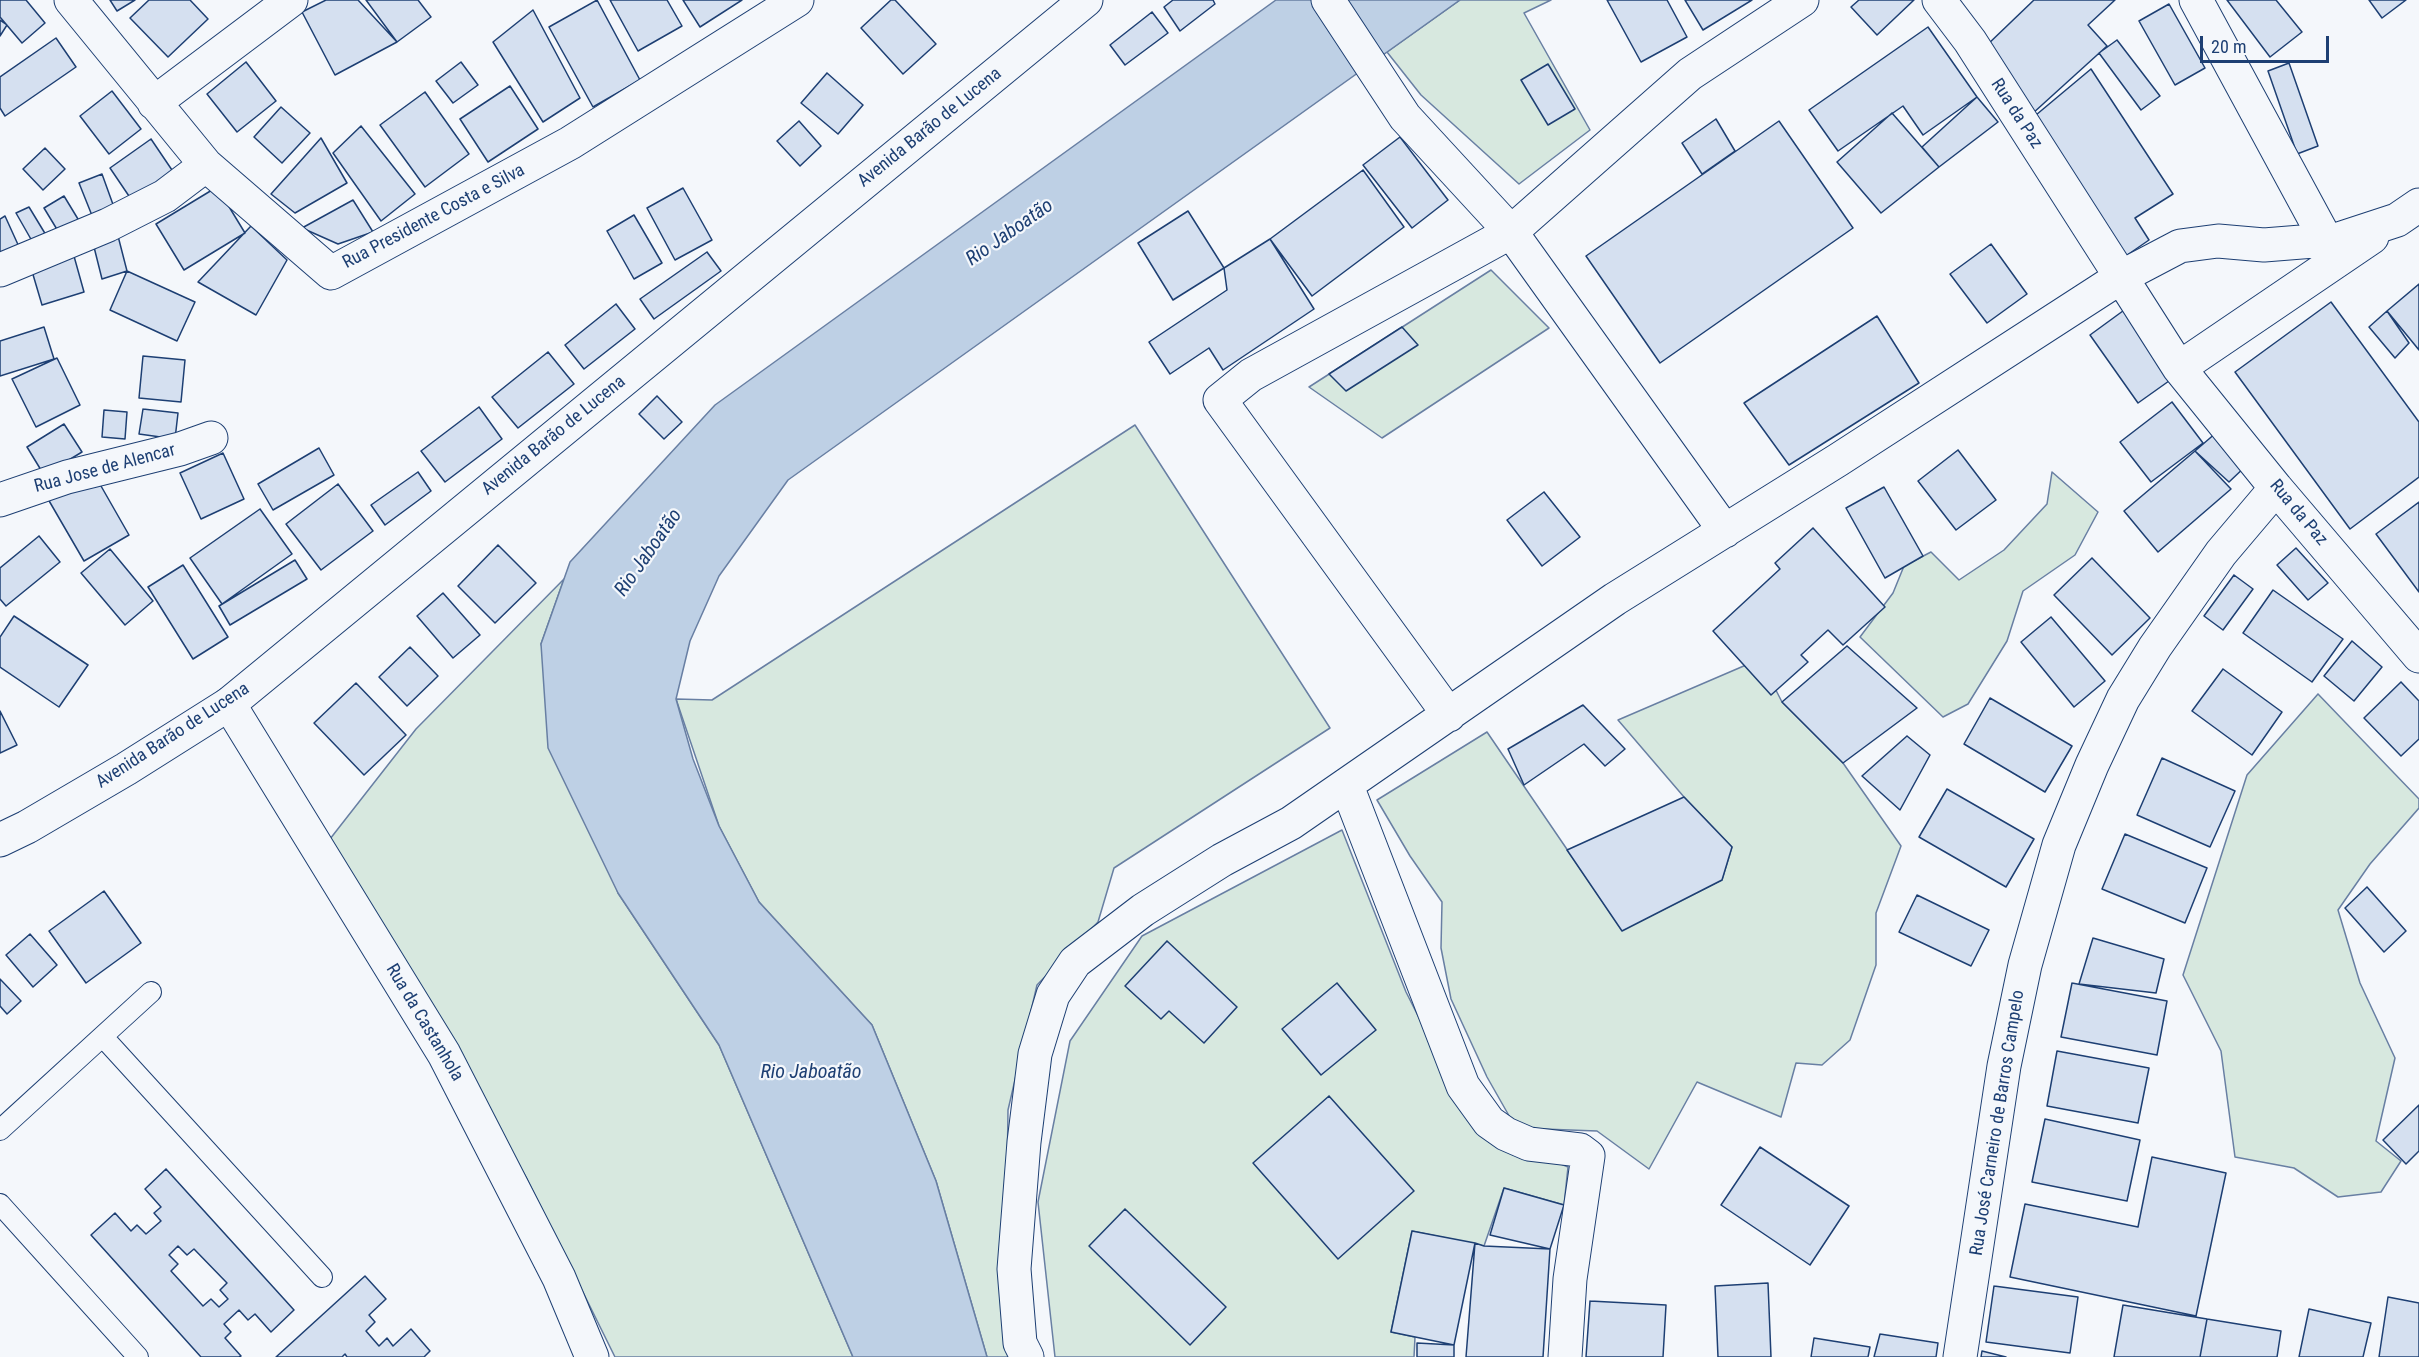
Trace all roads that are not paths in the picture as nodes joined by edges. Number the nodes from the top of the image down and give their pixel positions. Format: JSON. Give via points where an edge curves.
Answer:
{"nodes":[{"id":1,"x":71,"y":0,"type":"edge"},
{"id":2,"x":291,"y":0,"type":"edge"},
{"id":3,"x":797,"y":0,"type":"edge"},
{"id":4,"x":1086,"y":0,"type":"edge"},
{"id":5,"x":1328,"y":0,"type":"edge"},
{"id":6,"x":1802,"y":0,"type":"edge"},
{"id":7,"x":1939,"y":0,"type":"edge"},
{"id":8,"x":2196,"y":0,"type":"edge"},
{"id":9,"x":154,"y":103,"type":"junction"},
{"id":10,"x":206,"y":165,"type":"junction"},
{"id":11,"x":2408,"y":212,"type":"edge"},
{"id":12,"x":1511,"y":232,"type":"junction"},
{"id":13,"x":2326,"y":240,"type":"junction"},
{"id":14,"x":0,"y":270,"type":"edge"},
{"id":15,"x":2121,"y":278,"type":"junction"},
{"id":16,"x":2180,"y":368,"type":"junction"},
{"id":17,"x":211,"y":438,"type":"dead end"},
{"id":18,"x":2276,"y":488,"type":"junction"},
{"id":19,"x":0,"y":500,"type":"edge"},
{"id":20,"x":1725,"y":531,"type":"junction"},
{"id":21,"x":2419,"y":656,"type":"edge"},
{"id":22,"x":229,"y":704,"type":"junction"},
{"id":23,"x":1449,"y":715,"type":"junction"},
{"id":24,"x":1347,"y":786,"type":"junction"},
{"id":25,"x":0,"y":840,"type":"edge"},
{"id":26,"x":151,"y":992,"type":"dead end"},
{"id":27,"x":103,"y":1037,"type":"junction"},
{"id":28,"x":0,"y":1130,"type":"edge"},
{"id":29,"x":0,"y":1204,"type":"edge"},
{"id":30,"x":322,"y":1277,"type":"dead end"},
{"id":31,"x":138,"y":1357,"type":"edge"},
{"id":32,"x":592,"y":1357,"type":"edge"},
{"id":33,"x":1027,"y":1357,"type":"edge"},
{"id":34,"x":1565,"y":1357,"type":"edge"},
{"id":35,"x":1960,"y":1357,"type":"edge"}],
"edges":[{"from":1,"to":9,"type":"street","name":"Rua Presidente Costa e Silva"},
{"from":2,"to":9,"type":"street"},
{"from":3,"to":10,"type":"street","name":"Rua Presidente Costa e Silva","via":[[570,143],[331,273]]},
{"from":4,"to":22,"type":"street","name":"Avenida Barão de Lucena"},
{"from":5,"to":12,"type":"street","via":[[1405,117]]},
{"from":6,"to":12,"type":"street","via":[[1690,74]]},
{"from":7,"to":15,"type":"street","name":"Rua da Paz","via":[[1970,41]]},
{"from":8,"to":13,"type":"street"},
{"from":9,"to":10,"type":"street","name":"Rua Presidente Costa e Silva"},
{"from":10,"to":14,"type":"street","via":[[165,196],[108,225]]},
{"from":11,"to":13,"type":"street"},
{"from":11,"to":16,"type":"street"},
{"from":12,"to":20,"type":"street"},
{"from":12,"to":23,"type":"street","via":[[1251,375],[1220,400]]},
{"from":13,"to":15,"type":"street","via":[[2264,246],[2218,241],[2180,246]]},
{"from":15,"to":16,"type":"street","name":"Rua da Paz"},
{"from":15,"to":20,"type":"street"},
{"from":16,"to":18,"type":"street","name":"Rua da Paz"},
{"from":17,"to":19,"type":"street","name":"Rua Jose de Alencar","via":[[67,477]]},
{"from":18,"to":21,"type":"street","name":"Rua da Paz"},
{"from":18,"to":35,"type":"street","name":"Rua José Carneiro de Barros Campelo","via":[[2221,553],[2123,699],[2059,845],[2025,965],[2004,1066]]},
{"from":20,"to":23,"type":"street","via":[[1615,599]]},
{"from":22,"to":25,"type":"street","name":"Avenida Barão de Lucena","via":[[116,775]]},
{"from":22,"to":32,"type":"street","name":"Rua da Castanhola","via":[[444,1054],[560,1278]]},
{"from":23,"to":24,"type":"street"},
{"from":24,"to":33,"type":"street","via":[[1291,824],[1222,860],[1143,910],[1076,962],[1053,995],[1035,1054],[1014,1269],[1020,1343]]},
{"from":24,"to":34,"type":"street","via":[[1463,1086],[1489,1122],[1506,1134],[1529,1144],[1580,1150],[1587,1156],[1570,1280]]},
{"from":26,"to":27,"type":"lane"},
{"from":27,"to":28,"type":"lane"},
{"from":27,"to":30,"type":"lane"},
{"from":29,"to":31,"type":"lane"}]}
